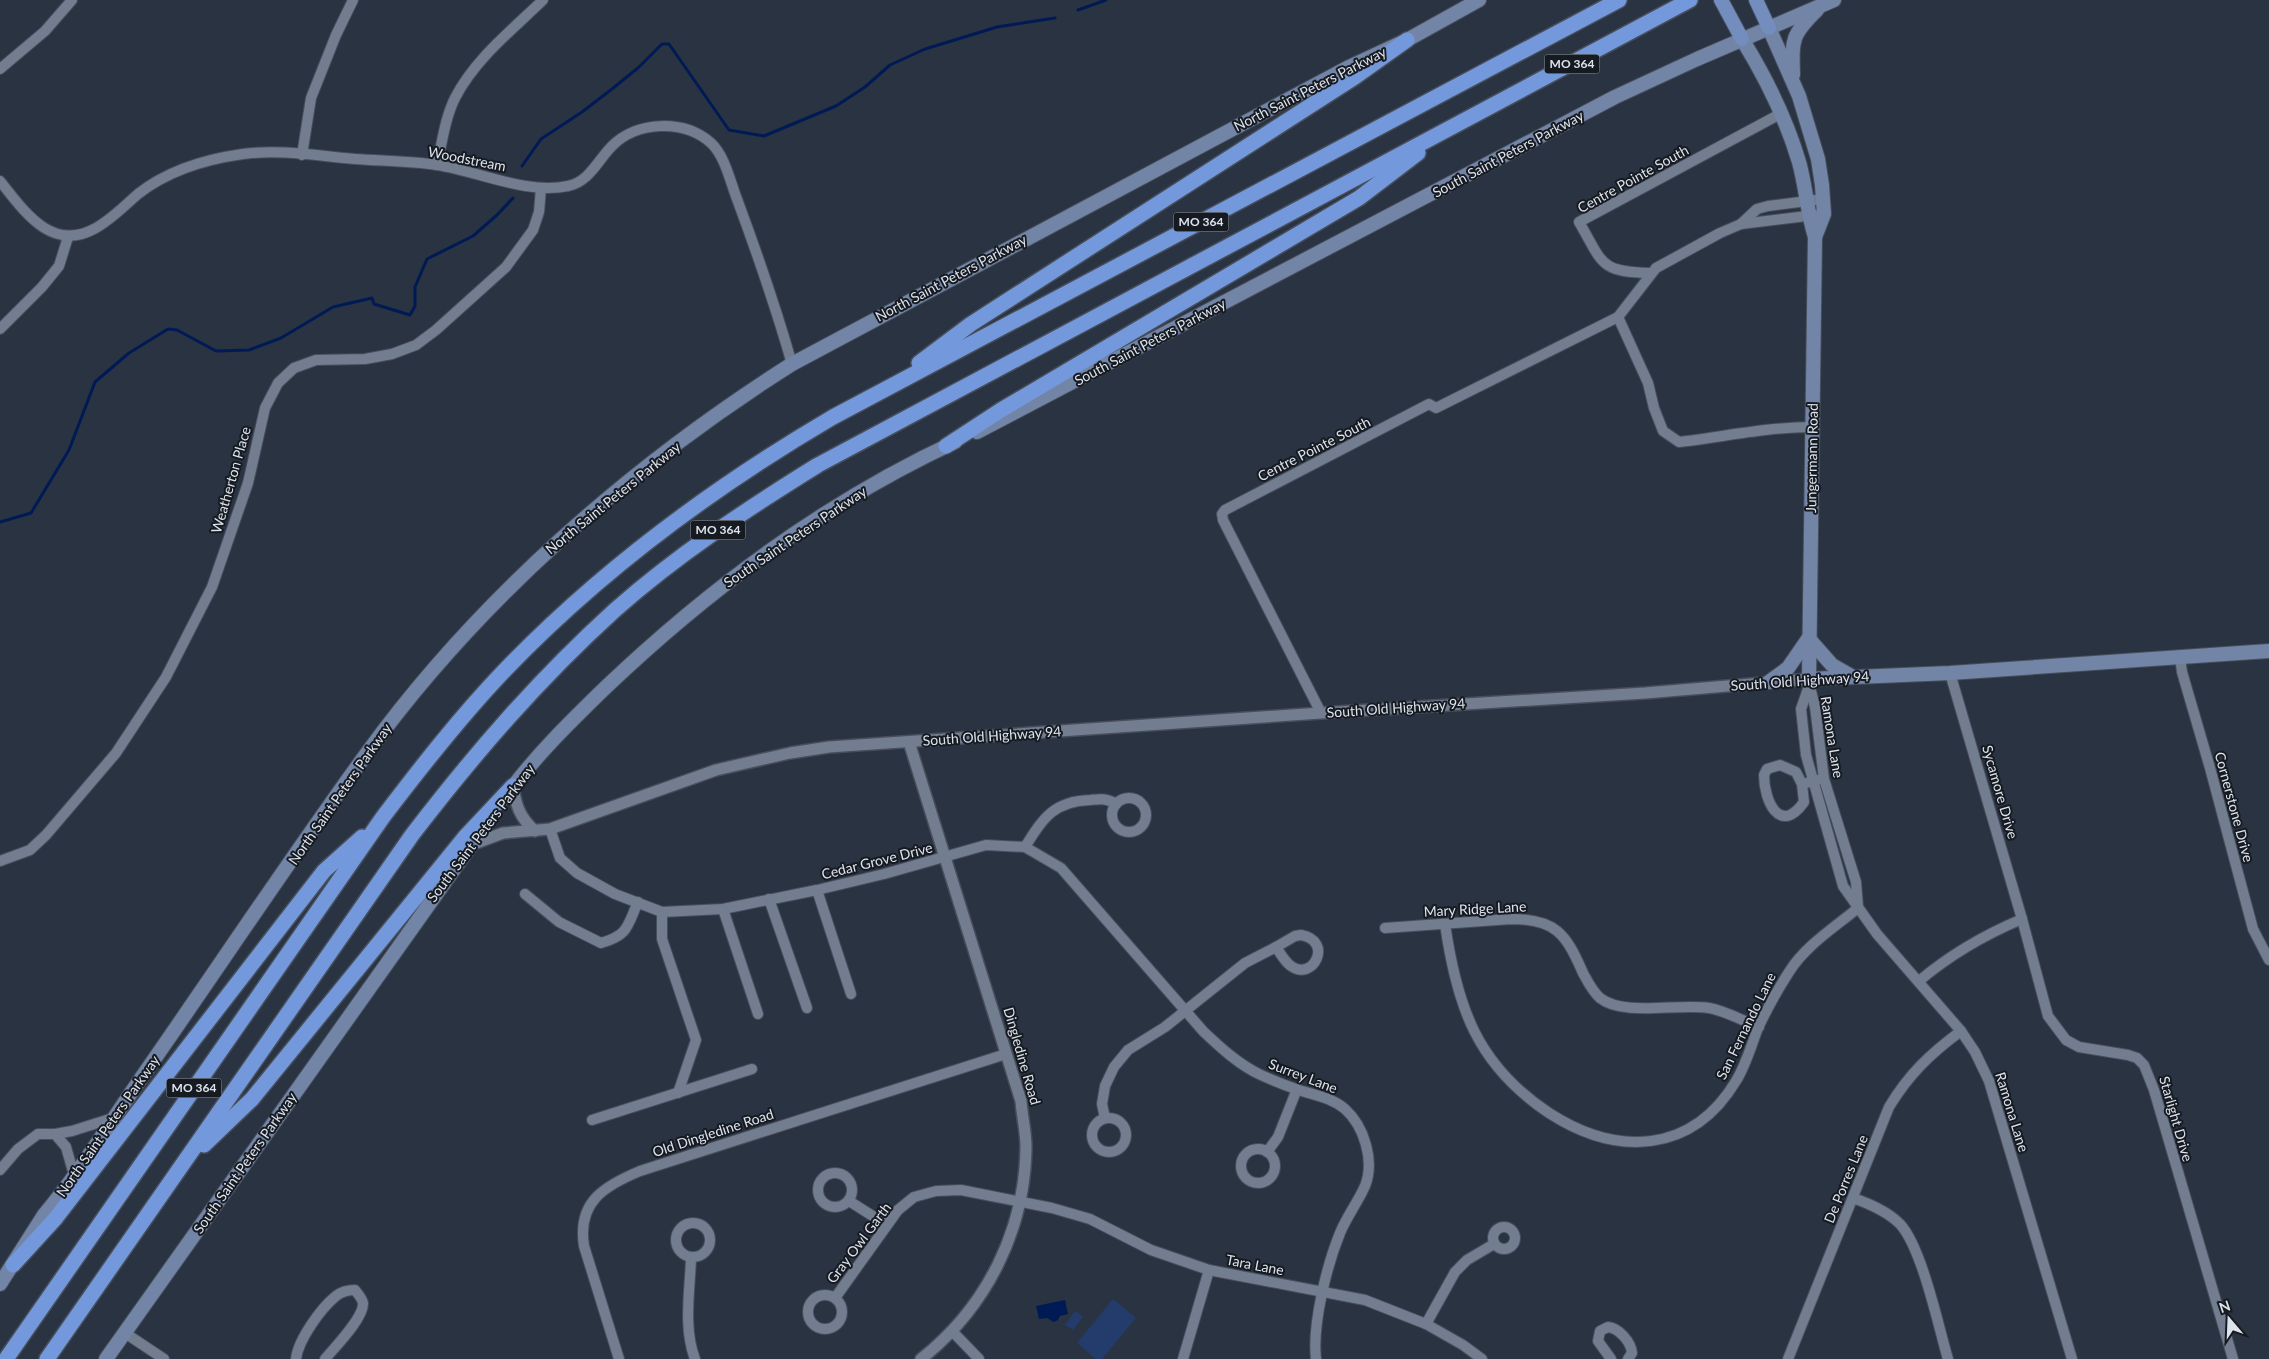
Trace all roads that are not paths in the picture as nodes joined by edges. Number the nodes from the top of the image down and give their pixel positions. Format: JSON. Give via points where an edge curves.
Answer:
{"nodes":[{"id":1,"x":72,"y":0,"type":"edge"},
{"id":2,"x":353,"y":0,"type":"edge"},
{"id":3,"x":543,"y":0,"type":"edge"},
{"id":4,"x":1478,"y":0,"type":"edge"},
{"id":5,"x":1619,"y":0,"type":"edge"},
{"id":6,"x":1690,"y":0,"type":"edge"},
{"id":7,"x":1721,"y":0,"type":"edge"},
{"id":8,"x":1756,"y":0,"type":"edge"},
{"id":9,"x":1828,"y":3,"type":"edge"},
{"id":10,"x":1768,"y":28,"type":"junction"},
{"id":11,"x":1742,"y":39,"type":"junction"},
{"id":12,"x":1407,"y":40,"type":"junction"},
{"id":13,"x":0,"y":69,"type":"edge"},
{"id":14,"x":1793,"y":80,"type":"junction"},
{"id":15,"x":1782,"y":114,"type":"junction"},
{"id":16,"x":1452,"y":126,"type":"junction"},
{"id":17,"x":302,"y":154,"type":"junction"},
{"id":18,"x":437,"y":165,"type":"junction"},
{"id":19,"x":0,"y":181,"type":"edge"},
{"id":20,"x":541,"y":188,"type":"junction"},
{"id":21,"x":1823,"y":199,"type":"junction"},
{"id":22,"x":1807,"y":200,"type":"junction"},
{"id":23,"x":1824,"y":214,"type":"junction"},
{"id":24,"x":1808,"y":216,"type":"junction"},
{"id":25,"x":1741,"y":224,"type":"junction"},
{"id":26,"x":68,"y":237,"type":"junction"},
{"id":27,"x":1815,"y":237,"type":"junction"},
{"id":28,"x":1650,"y":273,"type":"junction"},
{"id":29,"x":1618,"y":317,"type":"junction"},
{"id":30,"x":0,"y":329,"type":"edge"},
{"id":31,"x":792,"y":364,"type":"junction"},
{"id":32,"x":884,"y":390,"type":"junction"},
{"id":33,"x":1812,"y":427,"type":"junction"},
{"id":34,"x":946,"y":446,"type":"junction"},
{"id":35,"x":1809,"y":639,"type":"junction"},
{"id":36,"x":2269,"y":651,"type":"edge"},
{"id":37,"x":2180,"y":657,"type":"junction"},
{"id":38,"x":1950,"y":673,"type":"junction"},
{"id":39,"x":1853,"y":677,"type":"junction"},
{"id":40,"x":1769,"y":682,"type":"junction"},
{"id":41,"x":1809,"y":683,"type":"junction"},
{"id":42,"x":1321,"y":713,"type":"junction"},
{"id":43,"x":909,"y":742,"type":"junction"},
{"id":44,"x":1824,"y":778,"type":"junction"},
{"id":45,"x":1807,"y":782,"type":"junction"},
{"id":46,"x":513,"y":786,"type":"junction"},
{"id":47,"x":1116,"y":804,"type":"dead end"},
{"id":48,"x":383,"y":817,"type":"junction"},
{"id":49,"x":550,"y":829,"type":"junction"},
{"id":50,"x":535,"y":832,"type":"junction"},
{"id":51,"x":471,"y":845,"type":"junction"},
{"id":52,"x":1025,"y":847,"type":"junction"},
{"id":53,"x":1846,"y":851,"type":"junction"},
{"id":54,"x":1833,"y":855,"type":"junction"},
{"id":55,"x":944,"y":858,"type":"junction"},
{"id":56,"x":0,"y":861,"type":"edge"},
{"id":57,"x":817,"y":890,"type":"junction"},
{"id":58,"x":525,"y":894,"type":"dead end"},
{"id":59,"x":769,"y":899,"type":"junction"},
{"id":60,"x":638,"y":902,"type":"junction"},
{"id":61,"x":1858,"y":908,"type":"junction"},
{"id":62,"x":723,"y":909,"type":"junction"},
{"id":63,"x":662,"y":912,"type":"junction"},
{"id":64,"x":2022,"y":919,"type":"junction"},
{"id":65,"x":1445,"y":924,"type":"junction"},
{"id":66,"x":1386,"y":928,"type":"dead end"},
{"id":67,"x":1276,"y":947,"type":"dead end"},
{"id":68,"x":2269,"y":960,"type":"edge"},
{"id":69,"x":1919,"y":981,"type":"junction"},
{"id":70,"x":851,"y":994,"type":"dead end"},
{"id":71,"x":806,"y":1008,"type":"dead end"},
{"id":72,"x":1186,"y":1012,"type":"junction"},
{"id":73,"x":758,"y":1014,"type":"dead end"},
{"id":74,"x":1759,"y":1027,"type":"junction"},
{"id":75,"x":1961,"y":1031,"type":"junction"},
{"id":76,"x":1006,"y":1054,"type":"junction"},
{"id":77,"x":752,"y":1069,"type":"dead end"},
{"id":78,"x":1296,"y":1089,"type":"junction"},
{"id":79,"x":678,"y":1093,"type":"junction"},
{"id":80,"x":113,"y":1118,"type":"junction"},
{"id":81,"x":1105,"y":1118,"type":"dead end"},
{"id":82,"x":592,"y":1120,"type":"dead end"},
{"id":83,"x":55,"y":1134,"type":"junction"},
{"id":84,"x":1267,"y":1152,"type":"dead end"},
{"id":85,"x":181,"y":1166,"type":"junction"},
{"id":86,"x":0,"y":1170,"type":"edge"},
{"id":87,"x":74,"y":1175,"type":"junction"},
{"id":88,"x":1853,"y":1198,"type":"junction"},
{"id":89,"x":848,"y":1200,"type":"dead end"},
{"id":90,"x":1020,"y":1202,"type":"junction"},
{"id":91,"x":887,"y":1225,"type":"junction"},
{"id":92,"x":1494,"y":1244,"type":"dead end"},
{"id":93,"x":691,"y":1258,"type":"dead end"},
{"id":94,"x":13,"y":1265,"type":"junction"},
{"id":95,"x":1209,"y":1270,"type":"junction"},
{"id":96,"x":0,"y":1284,"type":"edge"},
{"id":97,"x":1324,"y":1292,"type":"junction"},
{"id":98,"x":835,"y":1298,"type":"dead end"},
{"id":99,"x":1426,"y":1324,"type":"junction"},
{"id":100,"x":952,"y":1331,"type":"junction"},
{"id":101,"x":125,"y":1333,"type":"junction"},
{"id":102,"x":108,"y":1358,"type":"edge"},
{"id":103,"x":1606,"y":1358,"type":"edge"},
{"id":104,"x":6,"y":1359,"type":"edge"},
{"id":105,"x":47,"y":1359,"type":"edge"},
{"id":106,"x":164,"y":1359,"type":"edge"},
{"id":107,"x":296,"y":1359,"type":"edge"},
{"id":108,"x":325,"y":1359,"type":"edge"},
{"id":109,"x":619,"y":1359,"type":"edge"},
{"id":110,"x":695,"y":1359,"type":"edge"},
{"id":111,"x":921,"y":1359,"type":"edge"},
{"id":112,"x":979,"y":1359,"type":"edge"},
{"id":113,"x":1183,"y":1359,"type":"edge"},
{"id":114,"x":1316,"y":1359,"type":"edge"},
{"id":115,"x":1482,"y":1359,"type":"edge"},
{"id":116,"x":1628,"y":1359,"type":"edge"},
{"id":117,"x":1788,"y":1359,"type":"edge"},
{"id":118,"x":1948,"y":1359,"type":"edge"},
{"id":119,"x":2072,"y":1359,"type":"edge"},
{"id":120,"x":2233,"y":1359,"type":"edge"}],
"edges":[{"from":1,"to":13,"type":"street","via":[[46,31]]},
{"from":2,"to":17,"type":"street","via":[[311,98]]},
{"from":3,"to":18,"type":"street","via":[[469,75],[454,99]]},
{"from":4,"to":12,"type":"main road","name":"North Saint Peters Parkway"},
{"from":5,"to":32,"type":"highway","number":"MO 364"},
{"from":6,"to":16,"type":"highway","number":"MO 364"},
{"from":7,"to":11,"type":"main road","name":"Jungermann Road"},
{"from":8,"to":10,"type":"main road","name":"Jungermann Road"},
{"from":9,"to":10,"type":"main road","name":"South Saint Peters Parkway"},
{"from":9,"to":14,"type":"main road","via":[[1800,27],[1794,38]]},
{"from":10,"to":11,"type":"main road","name":"South Saint Peters Parkway"},
{"from":10,"to":14,"type":"main road","name":"Jungermann Road"},
{"from":11,"to":15,"type":"main road","name":"Jungermann Road"},
{"from":11,"to":34,"type":"main road","name":"South Saint Peters Parkway","via":[[1615,97],[1013,414]]},
{"from":12,"to":31,"type":"main road","name":"North Saint Peters Parkway"},
{"from":12,"to":32,"type":"highway","via":[[971,324]]},
{"from":14,"to":21,"type":"main road","name":"Jungermann Road","via":[[1818,159]]},
{"from":15,"to":22,"type":"main road","name":"Jungermann Road","via":[[1798,158]]},
{"from":15,"to":28,"type":"street","name":"Centre Pointe South","via":[[1579,222],[1609,268]]},
{"from":16,"to":34,"type":"highway","via":[[1359,198],[1001,410]]},
{"from":16,"to":85,"type":"highway","number":"MO 364","via":[[818,464],[713,533],[648,583],[535,687],[450,786],[412,835]]},
{"from":17,"to":18,"type":"street","name":"Woodstream"},
{"from":17,"to":26,"type":"street","name":"Woodstream","via":[[241,154],[186,168],[139,193],[95,229]]},
{"from":18,"to":20,"type":"street","name":"Woodstream"},
{"from":19,"to":26,"type":"street","via":[[37,223],[50,232]]},
{"from":20,"to":31,"type":"street","name":"Woodstream","via":[[568,186],[582,181],[612,146],[639,130],[675,126],[693,132],[711,144],[722,160],[749,232]]},
{"from":20,"to":56,"type":"street","name":"Weatherton Place","via":[[539,212],[532,230],[506,268],[416,345],[365,359],[316,360],[294,368],[278,383],[265,408],[248,483],[212,587],[166,677],[116,753],[46,835],[30,850]]},
{"from":21,"to":22,"type":"street","name":"Centre Pointe South"},
{"from":21,"to":23,"type":"main road","name":"Jungermann Road"},
{"from":22,"to":24,"type":"main road","name":"Jungermann Road"},
{"from":22,"to":25,"type":"street","name":"Centre Pointe South","via":[[1757,209]]},
{"from":23,"to":24,"type":"street","name":"Centre Pointe South"},
{"from":23,"to":27,"type":"main road","name":"Jungermann Road"},
{"from":24,"to":25,"type":"street","name":"Centre Pointe South"},
{"from":24,"to":27,"type":"main road","name":"Jungermann Road"},
{"from":25,"to":28,"type":"street","name":"Centre Pointe South","via":[[1665,261]]},
{"from":26,"to":30,"type":"street","via":[[59,266]]},
{"from":27,"to":33,"type":"main road","name":"Jungermann Road"},
{"from":28,"to":29,"type":"street","name":"Centre Pointe South"},
{"from":29,"to":33,"type":"street","via":[[1648,383],[1663,431],[1679,442],[1783,427]]},
{"from":29,"to":42,"type":"street","name":"Centre Pointe South","via":[[1436,408],[1429,404],[1222,514]]},
{"from":31,"to":80,"type":"main road","name":"North Saint Peters Parkway","via":[[750,390],[586,518],[530,568],[438,663],[367,754]]},
{"from":32,"to":48,"type":"highway","number":"MO 364","via":[[783,446],[735,477],[600,580],[559,616],[479,699]]},
{"from":33,"to":35,"type":"main road","name":"Jungermann Road"},
{"from":34,"to":46,"type":"main road","name":"South Saint Peters Parkway","via":[[831,510],[713,593],[651,645],[578,714]]},
{"from":35,"to":39,"type":"main road","via":[[1832,665]]},
{"from":35,"to":40,"type":"main road","via":[[1788,668]]},
{"from":35,"to":41,"type":"main road","name":"Jungermann Road"},
{"from":36,"to":37,"type":"main road","name":"South Old Highway 94"},
{"from":37,"to":38,"type":"main road","name":"South Old Highway 94"},
{"from":37,"to":68,"type":"street","name":"Cornerstone Drive","via":[[2252,929]]},
{"from":38,"to":39,"type":"main road","name":"South Old Highway 94"},
{"from":38,"to":64,"type":"street","name":"Sycamore Drive"},
{"from":39,"to":41,"type":"main road","name":"South Old Highway 94"},
{"from":40,"to":41,"type":"street","name":"South Old Highway 94"},
{"from":40,"to":42,"type":"street","name":"South Old Highway 94"},
{"from":41,"to":44,"type":"street","name":"Ramona Lane"},
{"from":41,"to":45,"type":"street","name":"Ramona Lane","via":[[1801,709]]},
{"from":42,"to":43,"type":"street","name":"South Old Highway 94"},
{"from":43,"to":49,"type":"street","name":"South Old Highway 94","via":[[829,747],[753,761],[673,784]]},
{"from":43,"to":55,"type":"street","name":"Dingledine Road"},
{"from":44,"to":45,"type":"street"},
{"from":44,"to":53,"type":"street","name":"Ramona Lane"},
{"from":45,"to":45,"type":"street","via":[[1785,766],[1767,769],[1764,775],[1769,804],[1777,814],[1783,817],[1791,815],[1804,802]]},
{"from":45,"to":54,"type":"street","name":"Ramona Lane"},
{"from":46,"to":50,"type":"street","via":[[524,822]]},
{"from":46,"to":51,"type":"main road","name":"South Saint Peters Parkway"},
{"from":46,"to":85,"type":"highway","via":[[465,837],[252,1099]]},
{"from":47,"to":52,"type":"street","via":[[1108,799],[1075,800],[1051,810]]},
{"from":48,"to":94,"type":"highway","via":[[324,871],[55,1219]]},
{"from":48,"to":104,"type":"highway","number":"MO 364"},
{"from":49,"to":50,"type":"street","name":"South Old Highway 94"},
{"from":49,"to":60,"type":"street","name":"Cedar Grove Drive","via":[[560,858],[577,874]]},
{"from":50,"to":51,"type":"street","name":"South Old Highway 94","via":[[503,832]]},
{"from":51,"to":101,"type":"main road","name":"South Saint Peters Parkway"},
{"from":52,"to":55,"type":"street","name":"Cedar Grove Drive","via":[[986,845]]},
{"from":52,"to":72,"type":"street","name":"Surrey Lane","via":[[1061,868]]},
{"from":53,"to":54,"type":"street"},
{"from":53,"to":61,"type":"street","name":"Ramona Lane","via":[[1856,882]]},
{"from":54,"to":61,"type":"street","name":"Ramona Lane","via":[[1843,886]]},
{"from":55,"to":57,"type":"street","name":"Cedar Grove Drive"},
{"from":55,"to":76,"type":"street","name":"Dingledine Road"},
{"from":57,"to":59,"type":"street","name":"Cedar Grove Drive"},
{"from":57,"to":70,"type":"street","name":"Cedar Grove Drive"},
{"from":58,"to":60,"type":"street","via":[[559,922],[601,942],[617,938],[624,932]]},
{"from":59,"to":62,"type":"street","name":"Cedar Grove Drive"},
{"from":59,"to":71,"type":"street"},
{"from":60,"to":63,"type":"street","name":"Cedar Grove Drive"},
{"from":61,"to":69,"type":"street","name":"Ramona Lane","via":[[1876,934]]},
{"from":61,"to":74,"type":"street","name":"San Fernando Lane","via":[[1804,953],[1789,970]]},
{"from":62,"to":63,"type":"street","name":"Cedar Grove Drive"},
{"from":62,"to":73,"type":"street"},
{"from":63,"to":79,"type":"street","via":[[662,939],[696,1040]]},
{"from":64,"to":69,"type":"street","via":[[1970,943]]},
{"from":64,"to":120,"type":"street","name":"Starlight Drive","via":[[2048,1016],[2057,1030],[2078,1046],[2128,1055],[2144,1065]]},
{"from":65,"to":66,"type":"street","name":"Mary Ridge Lane"},
{"from":65,"to":74,"type":"street","name":"Mary Ridge Lane","via":[[1521,919],[1545,923],[1567,939],[1590,986],[1600,998],[1615,1006],[1710,1008]]},
{"from":65,"to":74,"type":"street","name":"San Fernando Lane","via":[[1459,995],[1471,1025],[1493,1063],[1521,1092],[1548,1112],[1598,1135],[1642,1142],[1657,1141],[1691,1129],[1714,1111],[1726,1096],[1737,1079]]},
{"from":67,"to":72,"type":"street","via":[[1245,963]]},
{"from":69,"to":75,"type":"street","name":"Ramona Lane"},
{"from":72,"to":78,"type":"street","name":"Surrey Lane","via":[[1225,1051],[1258,1074]]},
{"from":72,"to":81,"type":"street","via":[[1128,1050],[1114,1067],[1105,1086],[1102,1104]]},
{"from":75,"to":88,"type":"street","name":"De Porres Lane","via":[[1921,1063],[1903,1085],[1889,1107]]},
{"from":75,"to":119,"type":"street","name":"Ramona Lane","via":[[1989,1081]]},
{"from":76,"to":90,"type":"street","name":"Dingledine Road","via":[[1021,1101],[1026,1146]]},
{"from":76,"to":109,"type":"street","name":"Old Dingledine Road","via":[[640,1171],[617,1181],[592,1199],[583,1221],[584,1246]]},
{"from":77,"to":79,"type":"street"},
{"from":78,"to":84,"type":"street","via":[[1278,1137]]},
{"from":78,"to":97,"type":"street","name":"Surrey Lane","via":[[1323,1096],[1344,1108],[1358,1125],[1366,1142],[1369,1164],[1366,1185],[1340,1233]]},
{"from":79,"to":82,"type":"street"},
{"from":80,"to":83,"type":"street","via":[[87,1128]]},
{"from":80,"to":87,"type":"main road","name":"North Saint Peters Parkway"},
{"from":83,"to":86,"type":"street","via":[[38,1134],[18,1149]]},
{"from":83,"to":87,"type":"street","via":[[66,1147]]},
{"from":85,"to":105,"type":"highway","number":"MO 364"},
{"from":87,"to":94,"type":"main road","name":"North Saint Peters Parkway","via":[[44,1214]]},
{"from":88,"to":117,"type":"street","name":"De Porres Lane"},
{"from":88,"to":118,"type":"street","via":[[1890,1216],[1906,1232],[1921,1268]]},
{"from":89,"to":91,"type":"street"},
{"from":90,"to":91,"type":"street","name":"Gray Owl Garth","via":[[961,1190],[936,1191],[914,1198],[898,1210]]},
{"from":90,"to":95,"type":"street","name":"Tara Lane","via":[[1090,1219],[1151,1250]]},
{"from":90,"to":100,"type":"street","name":"Dingledine Road","via":[[1005,1251],[987,1288]]},
{"from":91,"to":98,"type":"street","name":"Gray Owl Garth"},
{"from":92,"to":99,"type":"street","via":[[1454,1272]]},
{"from":93,"to":110,"type":"street","via":[[688,1320]]},
{"from":94,"to":96,"type":"main road","name":"North Saint Peters Parkway"},
{"from":95,"to":97,"type":"street","name":"Tara Lane"},
{"from":95,"to":113,"type":"street"},
{"from":97,"to":99,"type":"street","name":"Tara Lane","via":[[1365,1300]]},
{"from":97,"to":114,"type":"street","name":"Surrey Lane","via":[[1316,1327]]},
{"from":99,"to":115,"type":"street","name":"Tara Lane"},
{"from":100,"to":111,"type":"street","name":"Dingledine Road"},
{"from":100,"to":112,"type":"street"},
{"from":101,"to":102,"type":"main road","name":"South Saint Peters Parkway"},
{"from":101,"to":106,"type":"street"},
{"from":103,"to":116,"type":"street","via":[[1598,1336],[1604,1328],[1613,1328],[1632,1348]]},
{"from":107,"to":108,"type":"street","via":[[297,1348],[331,1300],[346,1290],[355,1290],[363,1303],[362,1311]]}]}
